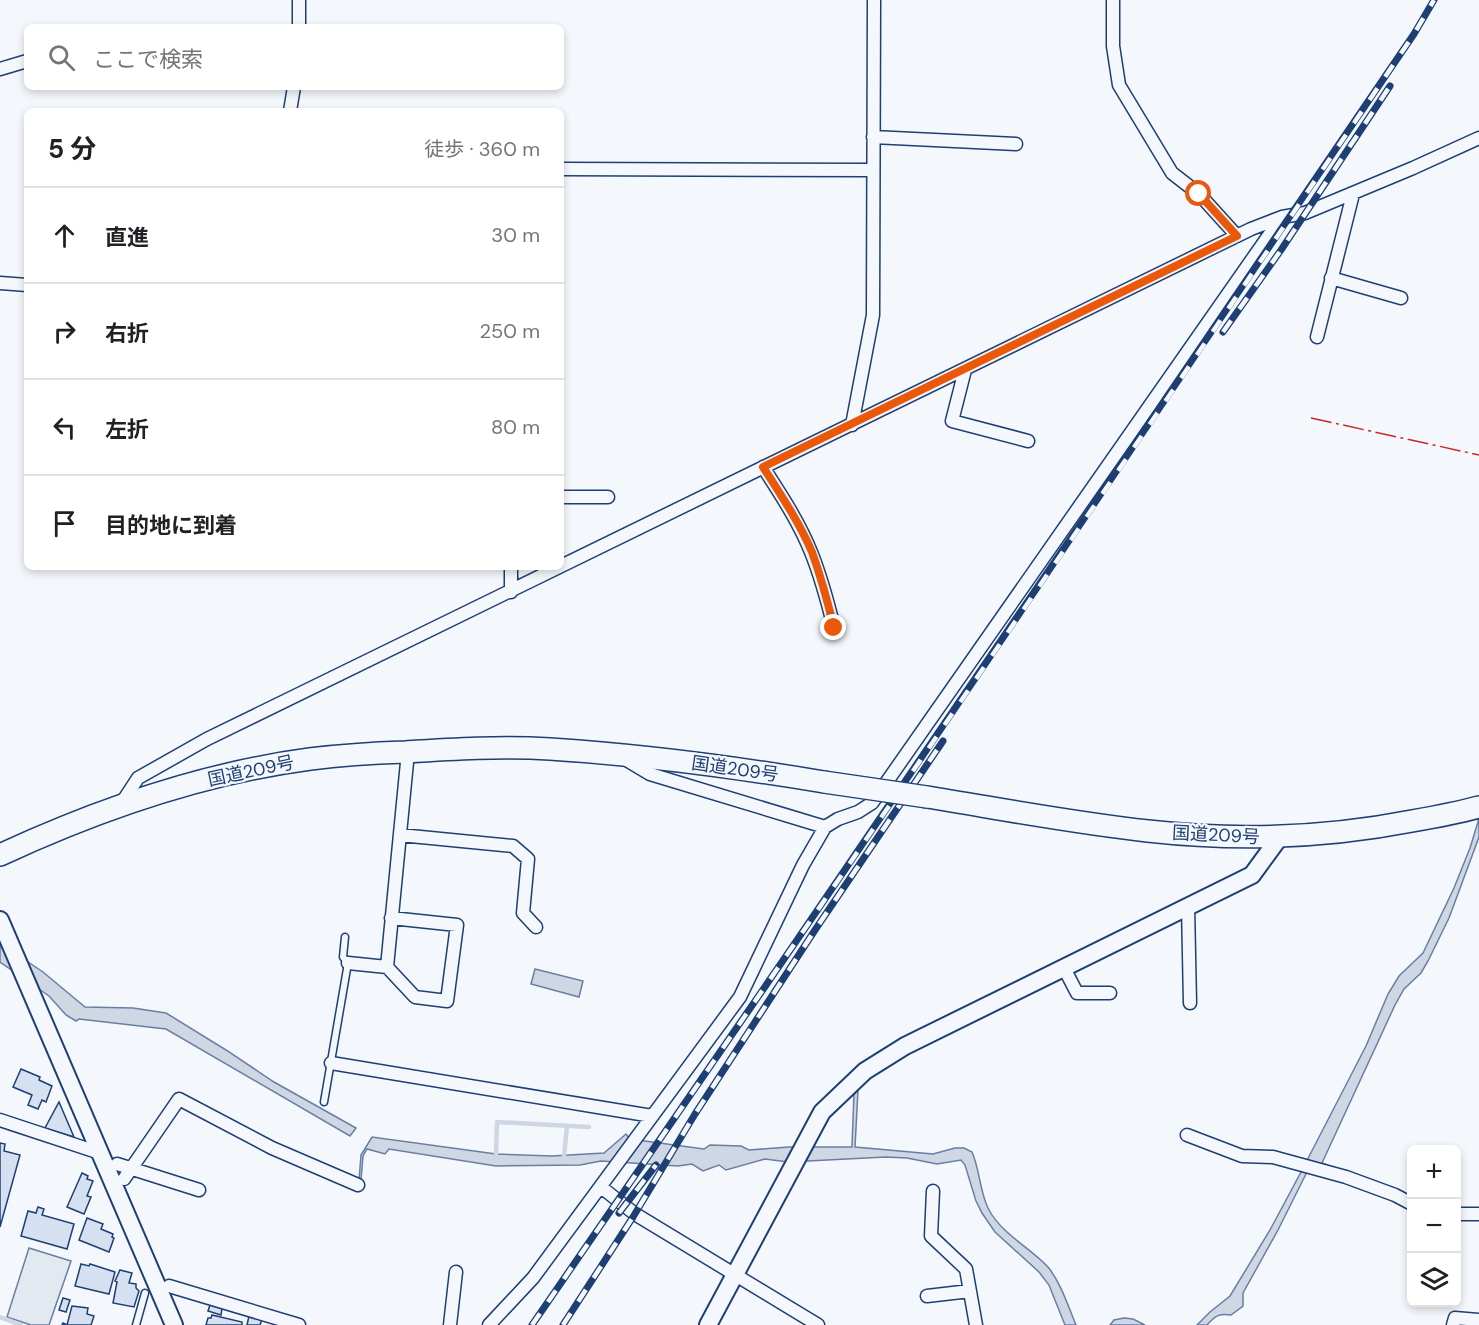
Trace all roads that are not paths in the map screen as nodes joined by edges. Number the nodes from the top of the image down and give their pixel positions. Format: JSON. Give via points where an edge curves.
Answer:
{"nodes":[{"id":1,"x":299,"y":0,"type":"edge"},
{"id":2,"x":874,"y":0,"type":"edge"},
{"id":3,"x":1113,"y":0,"type":"edge"},
{"id":4,"x":299,"y":24,"type":"edge"},
{"id":5,"x":24,"y":62,"type":"edge"},
{"id":6,"x":0,"y":69,"type":"edge"},
{"id":7,"x":294,"y":90,"type":"edge"},
{"id":8,"x":290,"y":108,"type":"edge"},
{"id":9,"x":873,"y":137,"type":"junction"},
{"id":10,"x":1479,"y":138,"type":"edge"},
{"id":11,"x":1016,"y":144,"type":"dead end"},
{"id":12,"x":564,"y":169,"type":"edge"},
{"id":13,"x":873,"y":170,"type":"junction"},
{"id":14,"x":1353,"y":194,"type":"junction"},
{"id":15,"x":1282,"y":217,"type":"junction"},
{"id":16,"x":1237,"y":236,"type":"junction"},
{"id":17,"x":1331,"y":278,"type":"junction"},
{"id":18,"x":0,"y":283,"type":"edge"},
{"id":19,"x":24,"y":285,"type":"edge"},
{"id":20,"x":1401,"y":298,"type":"dead end"},
{"id":21,"x":1317,"y":337,"type":"dead end"},
{"id":22,"x":965,"y":370,"type":"junction"},
{"id":23,"x":852,"y":425,"type":"junction"},
{"id":24,"x":1028,"y":441,"type":"dead end"},
{"id":25,"x":763,"y":467,"type":"junction"},
{"id":26,"x":564,"y":497,"type":"edge"},
{"id":27,"x":608,"y":498,"type":"dead end"},
{"id":28,"x":564,"y":566,"type":"edge"},
{"id":29,"x":510,"y":570,"type":"edge"},
{"id":30,"x":555,"y":570,"type":"edge"},
{"id":31,"x":511,"y":592,"type":"junction"},
{"id":32,"x":834,"y":628,"type":"dead end"},
{"id":33,"x":408,"y":752,"type":"junction"},
{"id":34,"x":619,"y":755,"type":"junction"},
{"id":35,"x":121,"y":804,"type":"junction"},
{"id":36,"x":1479,"y":807,"type":"edge"},
{"id":37,"x":825,"y":827,"type":"junction"},
{"id":38,"x":400,"y":835,"type":"junction"},
{"id":39,"x":1279,"y":838,"type":"junction"},
{"id":40,"x":0,"y":855,"type":"edge"},
{"id":41,"x":1188,"y":906,"type":"junction"},
{"id":42,"x":392,"y":918,"type":"junction"},
{"id":43,"x":0,"y":920,"type":"edge"},
{"id":44,"x":536,"y":927,"type":"dead end"},
{"id":45,"x":345,"y":937,"type":"dead end"},
{"id":46,"x":348,"y":963,"type":"junction"},
{"id":47,"x":387,"y":967,"type":"junction"},
{"id":48,"x":1064,"y":968,"type":"junction"},
{"id":49,"x":1110,"y":993,"type":"dead end"},
{"id":50,"x":1190,"y":1003,"type":"dead end"},
{"id":51,"x":331,"y":1063,"type":"junction"},
{"id":52,"x":324,"y":1102,"type":"dead end"},
{"id":53,"x":652,"y":1116,"type":"junction"},
{"id":54,"x":0,"y":1120,"type":"edge"},
{"id":55,"x":1187,"y":1136,"type":"dead end"},
{"id":56,"x":100,"y":1153,"type":"junction"},
{"id":57,"x":117,"y":1164,"type":"dead end"},
{"id":58,"x":131,"y":1169,"type":"junction"},
{"id":59,"x":124,"y":1179,"type":"dead end"},
{"id":60,"x":358,"y":1185,"type":"dead end"},
{"id":61,"x":600,"y":1187,"type":"junction"},
{"id":62,"x":199,"y":1190,"type":"dead end"},
{"id":63,"x":933,"y":1191,"type":"dead end"},
{"id":64,"x":1407,"y":1201,"type":"edge"},
{"id":65,"x":1461,"y":1214,"type":"edge"},
{"id":66,"x":1479,"y":1214,"type":"edge"},
{"id":67,"x":456,"y":1272,"type":"dead end"},
{"id":68,"x":735,"y":1275,"type":"junction"},
{"id":69,"x":169,"y":1286,"type":"dead end"},
{"id":70,"x":970,"y":1291,"type":"junction"},
{"id":71,"x":145,"y":1293,"type":"dead end"},
{"id":72,"x":927,"y":1296,"type":"dead end"},
{"id":73,"x":1479,"y":1320,"type":"edge"},
{"id":74,"x":136,"y":1325,"type":"edge"},
{"id":75,"x":174,"y":1325,"type":"edge"},
{"id":76,"x":299,"y":1325,"type":"edge"},
{"id":77,"x":450,"y":1325,"type":"edge"},
{"id":78,"x":489,"y":1325,"type":"edge"},
{"id":79,"x":708,"y":1325,"type":"edge"},
{"id":80,"x":818,"y":1325,"type":"edge"},
{"id":81,"x":976,"y":1325,"type":"edge"},
{"id":82,"x":1453,"y":1325,"type":"edge"}],
"edges":[{"from":1,"to":4,"type":"street"},
{"from":2,"to":9,"type":"street"},
{"from":3,"to":16,"type":"street","via":[[1113,46],[1119,85],[1172,173],[1199,194]]},
{"from":5,"to":6,"type":"street"},
{"from":7,"to":8,"type":"street"},
{"from":9,"to":11,"type":"street"},
{"from":9,"to":13,"type":"street"},
{"from":10,"to":14,"type":"street"},
{"from":12,"to":13,"type":"street"},
{"from":13,"to":23,"type":"street","via":[[873,315]]},
{"from":14,"to":15,"type":"street","via":[[1305,213]]},
{"from":14,"to":17,"type":"street"},
{"from":15,"to":16,"type":"street"},
{"from":15,"to":37,"type":"street","via":[[872,803]]},
{"from":16,"to":22,"type":"street"},
{"from":17,"to":20,"type":"street"},
{"from":17,"to":21,"type":"street"},
{"from":18,"to":19,"type":"street"},
{"from":22,"to":23,"type":"street"},
{"from":22,"to":24,"type":"street","via":[[952,421]]},
{"from":23,"to":25,"type":"street"},
{"from":25,"to":28,"type":"street"},
{"from":25,"to":32,"type":"street","via":[[811,552]]},
{"from":26,"to":27,"type":"street"},
{"from":29,"to":31,"type":"street"},
{"from":30,"to":31,"type":"street"},
{"from":31,"to":35,"type":"street","via":[[207,739],[138,778]]},
{"from":33,"to":34,"type":"highway","name":"国道209号","via":[[548,749]]},
{"from":33,"to":35,"type":"highway","name":"国道209号","via":[[309,759],[240,771]]},
{"from":33,"to":38,"type":"street"},
{"from":34,"to":37,"type":"street","via":[[650,774]]},
{"from":34,"to":39,"type":"highway","name":"国道209号","bridge":true,"via":[[726,766],[1148,831]]},
{"from":35,"to":40,"type":"highway","name":"国道209号"},
{"from":36,"to":39,"type":"highway","name":"国道209号","via":[[1362,831]]},
{"from":37,"to":53,"type":"street","via":[[740,997]]},
{"from":38,"to":42,"type":"street"},
{"from":38,"to":44,"type":"street","via":[[513,846],[528,859],[523,913]]},
{"from":39,"to":41,"type":"street","via":[[1252,875]]},
{"from":41,"to":48,"type":"street"},
{"from":41,"to":50,"type":"street"},
{"from":42,"to":47,"type":"street"},
{"from":42,"to":47,"type":"street","via":[[457,926],[447,1001],[415,998]]},
{"from":43,"to":56,"type":"street"},
{"from":45,"to":46,"type":"lane","via":[[343,957]]},
{"from":46,"to":47,"type":"street"},
{"from":46,"to":51,"type":"lane"},
{"from":48,"to":49,"type":"street","via":[[1077,993]]},
{"from":48,"to":68,"type":"street","via":[[904,1046],[865,1071],[822,1112]]},
{"from":51,"to":52,"type":"lane"},
{"from":51,"to":53,"type":"street"},
{"from":53,"to":61,"type":"street"},
{"from":54,"to":56,"type":"street"},
{"from":55,"to":64,"type":"street","via":[[1242,1156],[1273,1157],[1346,1177]]},
{"from":56,"to":75,"type":"street"},
{"from":57,"to":58,"type":"street"},
{"from":58,"to":59,"type":"street"},
{"from":58,"to":60,"type":"street","via":[[179,1099],[272,1148]]},
{"from":58,"to":62,"type":"street"},
{"from":61,"to":68,"type":"street","via":[[634,1214]]},
{"from":61,"to":78,"type":"street","via":[[533,1278]]},
{"from":63,"to":70,"type":"street","via":[[932,1236],[966,1269]]},
{"from":65,"to":66,"type":"street"},
{"from":67,"to":77,"type":"street"},
{"from":68,"to":79,"type":"street"},
{"from":68,"to":80,"type":"street"},
{"from":69,"to":76,"type":"street"},
{"from":70,"to":72,"type":"street"},
{"from":70,"to":81,"type":"street"},
{"from":71,"to":74,"type":"lane"},
{"from":73,"to":82,"type":"street","via":[[1455,1318]]}]}
